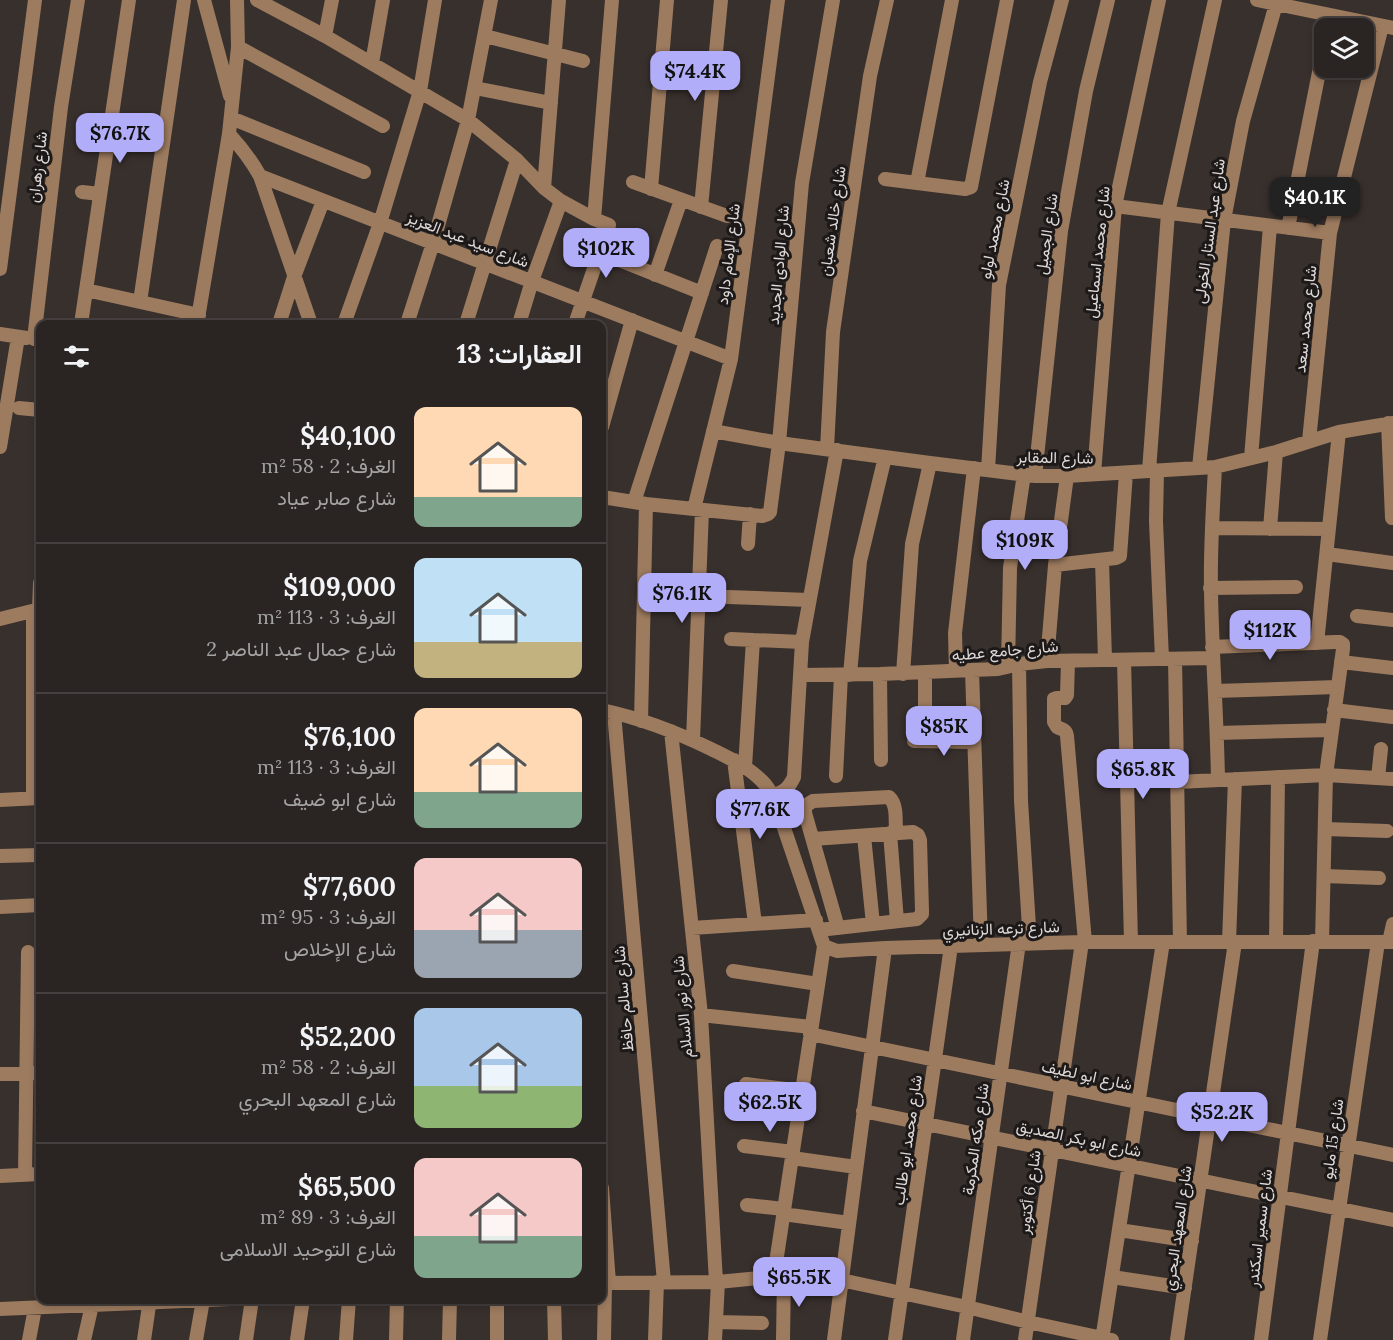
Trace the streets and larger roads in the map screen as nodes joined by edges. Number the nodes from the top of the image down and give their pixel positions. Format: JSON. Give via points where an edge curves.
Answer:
{"nodes":[{"id":1,"x":34,"y":0,"type":"edge"},
{"id":2,"x":78,"y":0,"type":"edge"},
{"id":3,"x":129,"y":0,"type":"edge"},
{"id":4,"x":184,"y":0,"type":"edge"},
{"id":5,"x":204,"y":0,"type":"edge"},
{"id":6,"x":237,"y":0,"type":"edge"},
{"id":7,"x":257,"y":0,"type":"edge"},
{"id":8,"x":332,"y":0,"type":"edge"},
{"id":9,"x":383,"y":0,"type":"edge"},
{"id":10,"x":435,"y":0,"type":"edge"},
{"id":11,"x":491,"y":0,"type":"edge"},
{"id":12,"x":559,"y":0,"type":"edge"},
{"id":13,"x":612,"y":0,"type":"edge"},
{"id":14,"x":667,"y":0,"type":"edge"},
{"id":15,"x":721,"y":0,"type":"edge"},
{"id":16,"x":778,"y":0,"type":"edge"},
{"id":17,"x":833,"y":0,"type":"edge"},
{"id":18,"x":887,"y":0,"type":"edge"},
{"id":19,"x":952,"y":0,"type":"edge"},
{"id":20,"x":1007,"y":0,"type":"edge"},
{"id":21,"x":1062,"y":0,"type":"edge"},
{"id":22,"x":1108,"y":0,"type":"edge"},
{"id":23,"x":1159,"y":0,"type":"edge"},
{"id":24,"x":1215,"y":0,"type":"edge"},
{"id":25,"x":1257,"y":0,"type":"edge"},
{"id":26,"x":1276,"y":4,"type":"junction"},
{"id":27,"x":1318,"y":18,"type":"edge"},
{"id":28,"x":1388,"y":27,"type":"edge"},
{"id":29,"x":325,"y":36,"type":"junction"},
{"id":30,"x":484,"y":36,"type":"junction"},
{"id":31,"x":238,"y":47,"type":"junction"},
{"id":32,"x":555,"y":54,"type":"junction"},
{"id":33,"x":583,"y":61,"type":"dead end"},
{"id":34,"x":372,"y":63,"type":"junction"},
{"id":35,"x":1318,"y":78,"type":"edge"},
{"id":36,"x":475,"y":88,"type":"junction"},
{"id":37,"x":420,"y":92,"type":"junction"},
{"id":38,"x":551,"y":103,"type":"junction"},
{"id":39,"x":231,"y":111,"type":"junction"},
{"id":40,"x":468,"y":120,"type":"junction"},
{"id":41,"x":383,"y":126,"type":"dead end"},
{"id":42,"x":229,"y":134,"type":"junction"},
{"id":43,"x":517,"y":160,"type":"junction"},
{"id":44,"x":364,"y":172,"type":"dead end"},
{"id":45,"x":260,"y":176,"type":"junction"},
{"id":46,"x":885,"y":179,"type":"dead end"},
{"id":47,"x":633,"y":182,"type":"dead end"},
{"id":48,"x":916,"y":183,"type":"junction"},
{"id":49,"x":544,"y":188,"type":"junction"},
{"id":50,"x":651,"y":189,"type":"junction"},
{"id":51,"x":82,"y":192,"type":"dead end"},
{"id":52,"x":100,"y":194,"type":"junction"},
{"id":53,"x":681,"y":200,"type":"junction"},
{"id":54,"x":323,"y":201,"type":"junction"},
{"id":55,"x":561,"y":201,"type":"junction"},
{"id":56,"x":1115,"y":206,"type":"junction"},
{"id":57,"x":701,"y":207,"type":"junction"},
{"id":58,"x":1168,"y":213,"type":"junction"},
{"id":59,"x":727,"y":216,"type":"dead end"},
{"id":60,"x":594,"y":219,"type":"junction"},
{"id":61,"x":1224,"y":220,"type":"junction"},
{"id":62,"x":380,"y":223,"type":"junction"},
{"id":63,"x":1270,"y":226,"type":"junction"},
{"id":64,"x":1288,"y":228,"type":"junction"},
{"id":65,"x":1330,"y":233,"type":"junction"},
{"id":66,"x":433,"y":243,"type":"junction"},
{"id":67,"x":717,"y":246,"type":"dead end"},
{"id":68,"x":600,"y":252,"type":"junction"},
{"id":69,"x":485,"y":263,"type":"junction"},
{"id":70,"x":0,"y":269,"type":"edge"},
{"id":71,"x":655,"y":275,"type":"junction"},
{"id":72,"x":294,"y":277,"type":"junction"},
{"id":73,"x":532,"y":281,"type":"junction"},
{"id":74,"x":86,"y":290,"type":"junction"},
{"id":75,"x":702,"y":293,"type":"junction"},
{"id":76,"x":582,"y":301,"type":"junction"},
{"id":77,"x":140,"y":302,"type":"junction"},
{"id":78,"x":39,"y":320,"type":"edge"},
{"id":79,"x":82,"y":320,"type":"edge"},
{"id":80,"x":198,"y":320,"type":"edge"},
{"id":81,"x":280,"y":320,"type":"edge"},
{"id":82,"x":310,"y":320,"type":"edge"},
{"id":83,"x":345,"y":320,"type":"edge"},
{"id":84,"x":408,"y":320,"type":"edge"},
{"id":85,"x":467,"y":320,"type":"edge"},
{"id":86,"x":520,"y":320,"type":"edge"},
{"id":87,"x":576,"y":320,"type":"edge"},
{"id":88,"x":632,"y":320,"type":"junction"},
{"id":89,"x":0,"y":334,"type":"edge"},
{"id":90,"x":18,"y":337,"type":"junction"},
{"id":91,"x":36,"y":340,"type":"edge"},
{"id":92,"x":686,"y":341,"type":"junction"},
{"id":93,"x":731,"y":359,"type":"junction"},
{"id":94,"x":18,"y":408,"type":"dead end"},
{"id":95,"x":36,"y":410,"type":"edge"},
{"id":96,"x":606,"y":413,"type":"edge"},
{"id":97,"x":1390,"y":423,"type":"edge"},
{"id":98,"x":713,"y":431,"type":"junction"},
{"id":99,"x":1339,"y":432,"type":"junction"},
{"id":100,"x":1309,"y":441,"type":"junction"},
{"id":101,"x":779,"y":442,"type":"junction"},
{"id":102,"x":0,"y":447,"type":"edge"},
{"id":103,"x":832,"y":450,"type":"junction"},
{"id":104,"x":1275,"y":452,"type":"junction"},
{"id":105,"x":885,"y":457,"type":"junction"},
{"id":106,"x":1251,"y":458,"type":"junction"},
{"id":107,"x":930,"y":463,"type":"junction"},
{"id":108,"x":1215,"y":467,"type":"junction"},
{"id":109,"x":1198,"y":468,"type":"junction"},
{"id":110,"x":981,"y":469,"type":"junction"},
{"id":111,"x":1153,"y":471,"type":"junction"},
{"id":112,"x":1126,"y":473,"type":"junction"},
{"id":113,"x":1094,"y":474,"type":"junction"},
{"id":114,"x":1030,"y":475,"type":"junction"},
{"id":115,"x":1067,"y":476,"type":"junction"},
{"id":116,"x":606,"y":498,"type":"edge"},
{"id":117,"x":640,"y":503,"type":"junction"},
{"id":118,"x":1392,"y":503,"type":"edge"},
{"id":119,"x":698,"y":509,"type":"junction"},
{"id":120,"x":750,"y":514,"type":"junction"},
{"id":121,"x":1392,"y":518,"type":"edge"},
{"id":122,"x":1212,"y":528,"type":"junction"},
{"id":123,"x":1270,"y":529,"type":"junction"},
{"id":124,"x":1329,"y":529,"type":"junction"},
{"id":125,"x":748,"y":544,"type":"dead end"},
{"id":126,"x":1327,"y":554,"type":"junction"},
{"id":127,"x":1102,"y":560,"type":"junction"},
{"id":128,"x":1393,"y":563,"type":"edge"},
{"id":129,"x":1055,"y":565,"type":"junction"},
{"id":130,"x":1296,"y":587,"type":"dead end"},
{"id":131,"x":1210,"y":588,"type":"junction"},
{"id":132,"x":699,"y":596,"type":"junction"},
{"id":133,"x":809,"y":600,"type":"junction"},
{"id":134,"x":36,"y":610,"type":"edge"},
{"id":135,"x":1358,"y":616,"type":"dead end"},
{"id":136,"x":0,"y":619,"type":"edge"},
{"id":137,"x":1393,"y":620,"type":"edge"},
{"id":138,"x":731,"y":639,"type":"dead end"},
{"id":139,"x":753,"y":640,"type":"junction"},
{"id":140,"x":802,"y":642,"type":"junction"},
{"id":141,"x":1317,"y":643,"type":"junction"},
{"id":142,"x":1212,"y":653,"type":"junction"},
{"id":143,"x":1168,"y":659,"type":"junction"},
{"id":144,"x":1105,"y":660,"type":"junction"},
{"id":145,"x":1124,"y":660,"type":"junction"},
{"id":146,"x":1047,"y":661,"type":"junction"},
{"id":147,"x":1068,"y":661,"type":"junction"},
{"id":148,"x":1341,"y":662,"type":"junction"},
{"id":149,"x":1013,"y":665,"type":"junction"},
{"id":150,"x":1393,"y":668,"type":"edge"},
{"id":151,"x":972,"y":670,"type":"junction"},
{"id":152,"x":956,"y":671,"type":"junction"},
{"id":153,"x":925,"y":672,"type":"junction"},
{"id":154,"x":880,"y":674,"type":"junction"},
{"id":155,"x":903,"y":674,"type":"junction"},
{"id":156,"x":800,"y":675,"type":"junction"},
{"id":157,"x":845,"y":675,"type":"junction"},
{"id":158,"x":1337,"y":687,"type":"junction"},
{"id":159,"x":1215,"y":691,"type":"junction"},
{"id":160,"x":1334,"y":710,"type":"junction"},
{"id":161,"x":608,"y":712,"type":"edge"},
{"id":162,"x":1393,"y":717,"type":"edge"},
{"id":163,"x":641,"y":721,"type":"junction"},
{"id":164,"x":671,"y":730,"type":"junction"},
{"id":165,"x":1331,"y":730,"type":"junction"},
{"id":166,"x":1217,"y":733,"type":"junction"},
{"id":167,"x":693,"y":740,"type":"junction"},
{"id":168,"x":975,"y":742,"type":"junction"},
{"id":169,"x":1381,"y":749,"type":"dead end"},
{"id":170,"x":881,"y":760,"type":"dead end"},
{"id":171,"x":740,"y":764,"type":"junction"},
{"id":172,"x":1326,"y":775,"type":"junction"},
{"id":173,"x":836,"y":776,"type":"dead end"},
{"id":174,"x":1278,"y":777,"type":"junction"},
{"id":175,"x":1378,"y":778,"type":"junction"},
{"id":176,"x":1235,"y":779,"type":"junction"},
{"id":177,"x":1393,"y":779,"type":"edge"},
{"id":178,"x":1218,"y":780,"type":"junction"},
{"id":179,"x":1177,"y":782,"type":"junction"},
{"id":180,"x":772,"y":795,"type":"junction"},
{"id":181,"x":36,"y":798,"type":"edge"},
{"id":182,"x":0,"y":800,"type":"edge"},
{"id":183,"x":1325,"y":829,"type":"junction"},
{"id":184,"x":1388,"y":831,"type":"dead end"},
{"id":185,"x":893,"y":833,"type":"junction"},
{"id":186,"x":864,"y":836,"type":"junction"},
{"id":187,"x":813,"y":839,"type":"junction"},
{"id":188,"x":36,"y":855,"type":"edge"},
{"id":189,"x":0,"y":856,"type":"edge"},
{"id":190,"x":1324,"y":876,"type":"junction"},
{"id":191,"x":1379,"y":878,"type":"dead end"},
{"id":192,"x":36,"y":905,"type":"edge"},
{"id":193,"x":0,"y":907,"type":"edge"},
{"id":194,"x":897,"y":921,"type":"junction"},
{"id":195,"x":755,"y":924,"type":"junction"},
{"id":196,"x":873,"y":924,"type":"junction"},
{"id":197,"x":1393,"y":924,"type":"edge"},
{"id":198,"x":817,"y":925,"type":"junction"},
{"id":199,"x":692,"y":928,"type":"junction"},
{"id":200,"x":838,"y":928,"type":"junction"},
{"id":201,"x":1318,"y":941,"type":"junction"},
{"id":202,"x":1083,"y":942,"type":"junction"},
{"id":203,"x":1131,"y":942,"type":"junction"},
{"id":204,"x":1163,"y":942,"type":"junction"},
{"id":205,"x":1180,"y":942,"type":"junction"},
{"id":206,"x":1232,"y":942,"type":"junction"},
{"id":207,"x":1276,"y":942,"type":"junction"},
{"id":208,"x":1387,"y":942,"type":"edge"},
{"id":209,"x":1024,"y":943,"type":"junction"},
{"id":210,"x":981,"y":944,"type":"junction"},
{"id":211,"x":824,"y":946,"type":"junction"},
{"id":212,"x":951,"y":946,"type":"junction"},
{"id":213,"x":885,"y":948,"type":"junction"},
{"id":214,"x":28,"y":951,"type":"dead end"},
{"id":215,"x":732,"y":971,"type":"dead end"},
{"id":216,"x":818,"y":984,"type":"junction"},
{"id":217,"x":701,"y":1015,"type":"junction"},
{"id":218,"x":811,"y":1031,"type":"junction"},
{"id":219,"x":872,"y":1047,"type":"junction"},
{"id":220,"x":935,"y":1060,"type":"junction"},
{"id":221,"x":1000,"y":1073,"type":"junction"},
{"id":222,"x":0,"y":1074,"type":"edge"},
{"id":223,"x":33,"y":1074,"type":"edge"},
{"id":224,"x":746,"y":1084,"type":"dead end"},
{"id":225,"x":1061,"y":1086,"type":"junction"},
{"id":226,"x":802,"y":1090,"type":"junction"},
{"id":227,"x":1138,"y":1102,"type":"junction"},
{"id":228,"x":863,"y":1111,"type":"junction"},
{"id":229,"x":1210,"y":1117,"type":"junction"},
{"id":230,"x":926,"y":1124,"type":"junction"},
{"id":231,"x":1287,"y":1133,"type":"junction"},
{"id":232,"x":991,"y":1137,"type":"junction"},
{"id":233,"x":744,"y":1146,"type":"dead end"},
{"id":234,"x":1348,"y":1146,"type":"junction"},
{"id":235,"x":1052,"y":1150,"type":"junction"},
{"id":236,"x":792,"y":1155,"type":"junction"},
{"id":237,"x":1393,"y":1155,"type":"edge"},
{"id":238,"x":1129,"y":1166,"type":"junction"},
{"id":239,"x":856,"y":1167,"type":"junction"},
{"id":240,"x":36,"y":1174,"type":"edge"},
{"id":241,"x":25,"y":1175,"type":"junction"},
{"id":242,"x":0,"y":1176,"type":"edge"},
{"id":243,"x":1201,"y":1180,"type":"junction"},
{"id":244,"x":1280,"y":1197,"type":"junction"},
{"id":245,"x":747,"y":1205,"type":"dead end"},
{"id":246,"x":1339,"y":1209,"type":"junction"},
{"id":247,"x":784,"y":1211,"type":"junction"},
{"id":248,"x":1393,"y":1220,"type":"edge"},
{"id":249,"x":849,"y":1223,"type":"junction"},
{"id":250,"x":1119,"y":1230,"type":"junction"},
{"id":251,"x":1192,"y":1241,"type":"junction"},
{"id":252,"x":779,"y":1276,"type":"junction"},
{"id":253,"x":1112,"y":1276,"type":"junction"},
{"id":254,"x":841,"y":1281,"type":"junction"},
{"id":255,"x":661,"y":1282,"type":"junction"},
{"id":256,"x":717,"y":1282,"type":"junction"},
{"id":257,"x":606,"y":1283,"type":"edge"},
{"id":258,"x":1185,"y":1288,"type":"junction"},
{"id":259,"x":901,"y":1293,"type":"junction"},
{"id":260,"x":60,"y":1304,"type":"edge"},
{"id":261,"x":92,"y":1304,"type":"edge"},
{"id":262,"x":150,"y":1304,"type":"edge"},
{"id":263,"x":207,"y":1304,"type":"edge"},
{"id":264,"x":251,"y":1304,"type":"edge"},
{"id":265,"x":302,"y":1304,"type":"edge"},
{"id":266,"x":349,"y":1304,"type":"edge"},
{"id":267,"x":397,"y":1304,"type":"edge"},
{"id":268,"x":450,"y":1304,"type":"edge"},
{"id":269,"x":496,"y":1304,"type":"edge"},
{"id":270,"x":555,"y":1304,"type":"edge"},
{"id":271,"x":605,"y":1304,"type":"edge"},
{"id":272,"x":44,"y":1305,"type":"edge"},
{"id":273,"x":968,"y":1307,"type":"junction"},
{"id":274,"x":0,"y":1310,"type":"edge"},
{"id":275,"x":716,"y":1322,"type":"junction"},
{"id":276,"x":1028,"y":1322,"type":"junction"},
{"id":277,"x":762,"y":1323,"type":"dead end"},
{"id":278,"x":1105,"y":1339,"type":"edge"},
{"id":279,"x":29,"y":1340,"type":"edge"},
{"id":280,"x":84,"y":1340,"type":"edge"},
{"id":281,"x":144,"y":1340,"type":"edge"},
{"id":282,"x":196,"y":1340,"type":"edge"},
{"id":283,"x":246,"y":1340,"type":"edge"},
{"id":284,"x":297,"y":1340,"type":"edge"},
{"id":285,"x":346,"y":1340,"type":"edge"},
{"id":286,"x":396,"y":1340,"type":"edge"},
{"id":287,"x":449,"y":1340,"type":"edge"},
{"id":288,"x":497,"y":1340,"type":"edge"},
{"id":289,"x":555,"y":1340,"type":"edge"},
{"id":290,"x":604,"y":1340,"type":"edge"},
{"id":291,"x":655,"y":1340,"type":"edge"},
{"id":292,"x":715,"y":1340,"type":"edge"},
{"id":293,"x":783,"y":1340,"type":"edge"},
{"id":294,"x":834,"y":1340,"type":"edge"},
{"id":295,"x":895,"y":1340,"type":"edge"},
{"id":296,"x":963,"y":1340,"type":"edge"},
{"id":297,"x":1025,"y":1340,"type":"edge"},
{"id":298,"x":1177,"y":1340,"type":"edge"},
{"id":299,"x":1261,"y":1340,"type":"edge"},
{"id":300,"x":1320,"y":1340,"type":"edge"}],
"edges":[{"from":1,"to":70,"type":"street"},
{"from":2,"to":78,"type":"street","name":"شارع زهران","via":[[61,107]]},
{"from":3,"to":52,"type":"street"},
{"from":4,"to":77,"type":"street"},
{"from":5,"to":39,"type":"street"},
{"from":6,"to":31,"type":"street"},
{"from":7,"to":29,"type":"street"},
{"from":8,"to":29,"type":"street"},
{"from":9,"to":34,"type":"street"},
{"from":10,"to":37,"type":"street"},
{"from":11,"to":30,"type":"street"},
{"from":12,"to":32,"type":"street"},
{"from":13,"to":60,"type":"street"},
{"from":14,"to":50,"type":"street"},
{"from":15,"to":57,"type":"street"},
{"from":16,"to":93,"type":"street","name":"شارع الإمام داود"},
{"from":17,"to":101,"type":"street","name":"شارع الوادى الجديد","via":[[802,183]]},
{"from":18,"to":103,"type":"street","name":"شارع خالد شعبان","via":[[870,76],[833,332]]},
{"from":19,"to":48,"type":"street"},
{"from":20,"to":48,"type":"street","via":[[972,184],[965,189]]},
{"from":21,"to":110,"type":"street","name":"شارع محمد لولو","via":[[1040,82],[999,285]]},
{"from":22,"to":114,"type":"street","name":"شارع الجميل","via":[[1086,91],[1062,231]]},
{"from":23,"to":56,"type":"street","name":"شارع محمد اسماعيل"},
{"from":24,"to":58,"type":"street"},
{"from":25,"to":26,"type":"street"},
{"from":26,"to":27,"type":"street"},
{"from":26,"to":61,"type":"street","name":"شارع عبد الستار الخولى","via":[[1243,122]]},
{"from":28,"to":65,"type":"street","name":"شارع محمد سعد"},
{"from":29,"to":34,"type":"street"},
{"from":30,"to":32,"type":"street"},
{"from":30,"to":36,"type":"street"},
{"from":31,"to":39,"type":"street"},
{"from":31,"to":41,"type":"street"},
{"from":32,"to":33,"type":"street"},
{"from":32,"to":38,"type":"street"},
{"from":34,"to":37,"type":"street"},
{"from":35,"to":64,"type":"street"},
{"from":36,"to":38,"type":"street"},
{"from":36,"to":40,"type":"street"},
{"from":37,"to":40,"type":"street"},
{"from":37,"to":62,"type":"street"},
{"from":38,"to":49,"type":"street"},
{"from":39,"to":42,"type":"street"},
{"from":39,"to":44,"type":"street"},
{"from":40,"to":43,"type":"street"},
{"from":40,"to":66,"type":"street"},
{"from":42,"to":45,"type":"street"},
{"from":42,"to":80,"type":"street"},
{"from":43,"to":49,"type":"street"},
{"from":43,"to":69,"type":"street"},
{"from":45,"to":54,"type":"street","name":"شارع سيد عبد العزيز"},
{"from":45,"to":72,"type":"street"},
{"from":46,"to":48,"type":"street"},
{"from":47,"to":50,"type":"street"},
{"from":49,"to":55,"type":"street"},
{"from":50,"to":53,"type":"street"},
{"from":51,"to":52,"type":"street"},
{"from":52,"to":74,"type":"street"},
{"from":53,"to":57,"type":"street"},
{"from":53,"to":71,"type":"street"},
{"from":54,"to":62,"type":"street","name":"شارع سيد عبد العزيز"},
{"from":54,"to":72,"type":"street"},
{"from":55,"to":60,"type":"street"},
{"from":55,"to":73,"type":"street"},
{"from":56,"to":58,"type":"street"},
{"from":56,"to":113,"type":"street","name":"شارع محمد اسماعيل"},
{"from":57,"to":59,"type":"street"},
{"from":58,"to":61,"type":"street"},
{"from":58,"to":111,"type":"street"},
{"from":60,"to":68,"type":"street","via":[[609,225]]},
{"from":61,"to":63,"type":"street"},
{"from":61,"to":109,"type":"street","name":"شارع عبد الستار الخولى"},
{"from":62,"to":66,"type":"street","name":"شارع سيد عبد العزيز"},
{"from":62,"to":83,"type":"street"},
{"from":63,"to":64,"type":"street"},
{"from":63,"to":106,"type":"street"},
{"from":64,"to":65,"type":"street"},
{"from":65,"to":100,"type":"street","name":"شارع محمد سعد"},
{"from":66,"to":69,"type":"street","name":"شارع سيد عبد العزيز"},
{"from":66,"to":84,"type":"street"},
{"from":67,"to":75,"type":"street"},
{"from":68,"to":71,"type":"street"},
{"from":68,"to":76,"type":"street"},
{"from":69,"to":73,"type":"street","name":"شارع سيد عبد العزيز"},
{"from":69,"to":85,"type":"street"},
{"from":71,"to":75,"type":"street"},
{"from":72,"to":81,"type":"street"},
{"from":72,"to":82,"type":"street"},
{"from":73,"to":76,"type":"street","name":"شارع سيد عبد العزيز"},
{"from":73,"to":86,"type":"street"},
{"from":74,"to":77,"type":"street"},
{"from":74,"to":79,"type":"street"},
{"from":75,"to":92,"type":"street"},
{"from":76,"to":87,"type":"street"},
{"from":76,"to":88,"type":"street","name":"شارع سيد عبد العزيز"},
{"from":77,"to":80,"type":"street"},
{"from":88,"to":92,"type":"street","name":"شارع سيد عبد العزيز"},
{"from":88,"to":96,"type":"street"},
{"from":89,"to":90,"type":"street"},
{"from":90,"to":91,"type":"street"},
{"from":90,"to":102,"type":"street"},
{"from":92,"to":93,"type":"street","name":"شارع سيد عبد العزيز"},
{"from":92,"to":117,"type":"street"},
{"from":93,"to":98,"type":"street","name":"شارع الإمام داود"},
{"from":94,"to":95,"type":"street"},
{"from":97,"to":99,"type":"street","name":"شارع المقابر"},
{"from":97,"to":118,"type":"street"},
{"from":98,"to":101,"type":"street","name":"شارع المقابر"},
{"from":98,"to":119,"type":"street","name":"شارع الإمام داود"},
{"from":99,"to":100,"type":"street","name":"شارع المقابر"},
{"from":99,"to":124,"type":"street"},
{"from":100,"to":104,"type":"street","name":"شارع المقابر"},
{"from":101,"to":103,"type":"street","name":"شارع المقابر"},
{"from":101,"to":120,"type":"street","name":"شارع الوادى الجديد","via":[[770,512],[765,516]]},
{"from":103,"to":105,"type":"street","name":"شارع المقابر"},
{"from":103,"to":133,"type":"street","name":"شارع خالد شعبان"},
{"from":104,"to":106,"type":"street","name":"شارع المقابر"},
{"from":104,"to":123,"type":"street"},
{"from":105,"to":107,"type":"street","name":"شارع المقابر"},
{"from":105,"to":157,"type":"street","via":[[860,561]]},
{"from":106,"to":108,"type":"street","name":"شارع المقابر"},
{"from":107,"to":110,"type":"street","name":"شارع المقابر"},
{"from":107,"to":155,"type":"street","via":[[912,544]]},
{"from":108,"to":109,"type":"street","name":"شارع المقابر"},
{"from":108,"to":122,"type":"street"},
{"from":109,"to":111,"type":"street","name":"شارع المقابر"},
{"from":110,"to":114,"type":"street","name":"شارع المقابر"},
{"from":110,"to":152,"type":"street","name":"شارع محمد لولو","via":[[955,633]]},
{"from":111,"to":112,"type":"street","name":"شارع المقابر"},
{"from":111,"to":143,"type":"street"},
{"from":112,"to":113,"type":"street","name":"شارع المقابر"},
{"from":112,"to":127,"type":"street","via":[[1121,553]]},
{"from":113,"to":115,"type":"street","name":"شارع المقابر"},
{"from":114,"to":115,"type":"street","name":"شارع المقابر"},
{"from":114,"to":149,"type":"street","name":"شارع الجميل","via":[[1010,568]]},
{"from":115,"to":129,"type":"street"},
{"from":116,"to":117,"type":"street"},
{"from":117,"to":119,"type":"street"},
{"from":117,"to":163,"type":"street"},
{"from":118,"to":121,"type":"street"},
{"from":119,"to":120,"type":"street"},
{"from":119,"to":132,"type":"street","name":"شارع الإمام داود"},
{"from":120,"to":125,"type":"street"},
{"from":122,"to":123,"type":"street"},
{"from":122,"to":131,"type":"street"},
{"from":123,"to":124,"type":"street"},
{"from":124,"to":126,"type":"street"},
{"from":126,"to":128,"type":"street"},
{"from":126,"to":141,"type":"street"},
{"from":127,"to":129,"type":"street"},
{"from":127,"to":144,"type":"street"},
{"from":129,"to":146,"type":"street"},
{"from":130,"to":131,"type":"street"},
{"from":131,"to":142,"type":"street"},
{"from":132,"to":133,"type":"street"},
{"from":132,"to":167,"type":"street","name":"شارع الإمام داود"},
{"from":133,"to":140,"type":"street","name":"شارع خالد شعبان"},
{"from":134,"to":136,"type":"street"},
{"from":135,"to":137,"type":"street"},
{"from":138,"to":139,"type":"street"},
{"from":139,"to":140,"type":"street"},
{"from":139,"to":171,"type":"street"},
{"from":140,"to":156,"type":"street","name":"شارع خالد شعبان"},
{"from":141,"to":142,"type":"street","name":"شارع جامع عطيه"},
{"from":141,"to":148,"type":"street","name":"شارع جامع عطيه","via":[[1340,642]]},
{"from":142,"to":143,"type":"street","name":"شارع جامع عطيه"},
{"from":142,"to":159,"type":"street"},
{"from":143,"to":145,"type":"street","name":"شارع جامع عطيه"},
{"from":143,"to":179,"type":"street"},
{"from":144,"to":145,"type":"street","name":"شارع جامع عطيه"},
{"from":144,"to":147,"type":"street","name":"شارع جامع عطيه"},
{"from":145,"to":203,"type":"street"},
{"from":146,"to":147,"type":"street","name":"شارع جامع عطيه"},
{"from":146,"to":149,"type":"street","name":"شارع جامع عطيه"},
{"from":147,"to":202,"type":"street","name":"شارع 6 أكتوبر","via":[[1067,695],[1054,699],[1054,722],[1067,736]]},
{"from":148,"to":150,"type":"street"},
{"from":148,"to":158,"type":"street","name":"شارع سمير اسكندر"},
{"from":149,"to":151,"type":"street","name":"شارع جامع عطيه"},
{"from":149,"to":209,"type":"street"},
{"from":151,"to":152,"type":"street","name":"شارع جامع عطيه"},
{"from":151,"to":168,"type":"street"},
{"from":152,"to":153,"type":"street","name":"شارع جامع عطيه"},
{"from":153,"to":155,"type":"street","name":"شارع جامع عطيه"},
{"from":153,"to":168,"type":"street","via":[[919,741]]},
{"from":154,"to":155,"type":"street","name":"شارع جامع عطيه"},
{"from":154,"to":157,"type":"street","name":"شارع جامع عطيه"},
{"from":154,"to":170,"type":"street"},
{"from":156,"to":157,"type":"street","name":"شارع جامع عطيه"},
{"from":156,"to":180,"type":"street","name":"شارع خالد شعبان","via":[[794,777],[790,787]]},
{"from":157,"to":173,"type":"street"},
{"from":158,"to":159,"type":"street"},
{"from":158,"to":160,"type":"street","name":"شارع سمير اسكندر"},
{"from":159,"to":166,"type":"street"},
{"from":160,"to":162,"type":"street"},
{"from":160,"to":165,"type":"street","name":"شارع سمير اسكندر"},
{"from":161,"to":163,"type":"street"},
{"from":161,"to":255,"type":"street","name":"شارع سالم حافظ"},
{"from":163,"to":164,"type":"street"},
{"from":164,"to":167,"type":"street"},
{"from":164,"to":199,"type":"street","name":"شارع نور الاسلام"},
{"from":165,"to":166,"type":"street"},
{"from":165,"to":172,"type":"street","name":"شارع سمير اسكندر"},
{"from":166,"to":178,"type":"street"},
{"from":167,"to":171,"type":"street"},
{"from":168,"to":210,"type":"street"},
{"from":169,"to":175,"type":"street"},
{"from":171,"to":180,"type":"street","via":[[763,782]]},
{"from":171,"to":195,"type":"street"},
{"from":172,"to":174,"type":"street"},
{"from":172,"to":175,"type":"street"},
{"from":172,"to":183,"type":"street","name":"شارع سمير اسكندر"},
{"from":174,"to":176,"type":"street"},
{"from":174,"to":207,"type":"street"},
{"from":175,"to":177,"type":"street"},
{"from":176,"to":178,"type":"street"},
{"from":176,"to":206,"type":"street","name":"شارع المعهد البحري"},
{"from":178,"to":179,"type":"street"},
{"from":179,"to":205,"type":"street"},
{"from":180,"to":198,"type":"street"},
{"from":181,"to":182,"type":"street"},
{"from":183,"to":184,"type":"street"},
{"from":183,"to":190,"type":"street","name":"شارع سمير اسكندر"},
{"from":185,"to":186,"type":"street"},
{"from":185,"to":187,"type":"street","via":[[894,804],[889,797],[813,801],[805,810]]},
{"from":185,"to":194,"type":"street"},
{"from":185,"to":194,"type":"street","via":[[913,832],[919,837],[922,914],[917,919]]},
{"from":186,"to":187,"type":"street"},
{"from":186,"to":196,"type":"street"},
{"from":187,"to":200,"type":"street"},
{"from":188,"to":189,"type":"street"},
{"from":190,"to":191,"type":"street"},
{"from":190,"to":201,"type":"street","name":"شارع سمير اسكندر"},
{"from":192,"to":193,"type":"street"},
{"from":194,"to":196,"type":"street"},
{"from":195,"to":198,"type":"street"},
{"from":195,"to":199,"type":"street"},
{"from":196,"to":200,"type":"street"},
{"from":197,"to":208,"type":"street","name":"شارع 15 مايو"},
{"from":198,"to":200,"type":"street"},
{"from":198,"to":211,"type":"street"},
{"from":199,"to":217,"type":"street","name":"شارع نور الاسلام"},
{"from":201,"to":207,"type":"street","name":"شارع ترعه الزنانيري"},
{"from":201,"to":208,"type":"street","name":"شارع ترعه الزنانيري"},
{"from":201,"to":231,"type":"street","name":"شارع سمير اسكندر"},
{"from":202,"to":203,"type":"street","name":"شارع ترعه الزنانيري"},
{"from":202,"to":209,"type":"street","name":"شارع ترعه الزنانيري"},
{"from":202,"to":225,"type":"street","name":"شارع 6 أكتوبر"},
{"from":203,"to":204,"type":"street","name":"شارع ترعه الزنانيري"},
{"from":204,"to":205,"type":"street","name":"شارع ترعه الزنانيري"},
{"from":204,"to":227,"type":"street"},
{"from":205,"to":206,"type":"street","name":"شارع ترعه الزنانيري"},
{"from":206,"to":207,"type":"street","name":"شارع ترعه الزنانيري"},
{"from":206,"to":229,"type":"street","name":"شارع المعهد البحري"},
{"from":208,"to":234,"type":"street","name":"شارع 15 مايو"},
{"from":209,"to":210,"type":"street","name":"شارع ترعه الزنانيري"},
{"from":209,"to":221,"type":"street","name":"شارع مكه المكرمة"},
{"from":210,"to":212,"type":"street","name":"شارع ترعه الزنانيري"},
{"from":211,"to":213,"type":"street","name":"شارع ترعه الزنانيري","via":[[837,951]]},
{"from":211,"to":216,"type":"street"},
{"from":212,"to":213,"type":"street","name":"شارع ترعه الزنانيري"},
{"from":212,"to":220,"type":"street","name":"شارع محمد ابو طالب"},
{"from":213,"to":219,"type":"street"},
{"from":214,"to":223,"type":"street"},
{"from":215,"to":216,"type":"street"},
{"from":216,"to":218,"type":"street"},
{"from":217,"to":218,"type":"street","name":"شارع ابو لطيف"},
{"from":217,"to":256,"type":"street","name":"شارع نور الاسلام"},
{"from":218,"to":219,"type":"street","name":"شارع ابو لطيف"},
{"from":218,"to":226,"type":"street"},
{"from":219,"to":220,"type":"street","name":"شارع ابو لطيف"},
{"from":219,"to":228,"type":"street"},
{"from":220,"to":221,"type":"street","name":"شارع ابو لطيف"},
{"from":220,"to":230,"type":"street","name":"شارع محمد ابو طالب"},
{"from":221,"to":225,"type":"street","name":"شارع ابو لطيف"},
{"from":221,"to":232,"type":"street","name":"شارع مكه المكرمة"},
{"from":222,"to":223,"type":"street"},
{"from":223,"to":241,"type":"street"},
{"from":224,"to":226,"type":"street"},
{"from":225,"to":227,"type":"street","name":"شارع ابو لطيف"},
{"from":225,"to":235,"type":"street","name":"شارع 6 أكتوبر"},
{"from":226,"to":236,"type":"street"},
{"from":227,"to":229,"type":"street","name":"شارع ابو لطيف"},
{"from":227,"to":238,"type":"street"},
{"from":228,"to":230,"type":"street","name":"شارع ابو بكر الصديق"},
{"from":228,"to":239,"type":"street"},
{"from":229,"to":231,"type":"street","name":"شارع ابو لطيف"},
{"from":229,"to":243,"type":"street","name":"شارع المعهد البحري"},
{"from":230,"to":232,"type":"street","name":"شارع ابو بكر الصديق"},
{"from":230,"to":259,"type":"street","name":"شارع محمد ابو طالب"},
{"from":231,"to":234,"type":"street","name":"شارع ابو لطيف"},
{"from":231,"to":244,"type":"street","name":"شارع سمير اسكندر"},
{"from":232,"to":235,"type":"street","name":"شارع ابو بكر الصديق"},
{"from":232,"to":273,"type":"street","name":"شارع مكه المكرمة"},
{"from":233,"to":236,"type":"street"},
{"from":234,"to":237,"type":"street","name":"شارع ابو لطيف"},
{"from":234,"to":246,"type":"street","name":"شارع 15 مايو"},
{"from":235,"to":238,"type":"street","name":"شارع ابو بكر الصديق"},
{"from":235,"to":276,"type":"street","name":"شارع 6 أكتوبر"},
{"from":236,"to":239,"type":"street"},
{"from":236,"to":247,"type":"street"},
{"from":238,"to":243,"type":"street","name":"شارع ابو بكر الصديق"},
{"from":238,"to":250,"type":"street"},
{"from":239,"to":249,"type":"street"},
{"from":240,"to":241,"type":"street"},
{"from":241,"to":242,"type":"street"},
{"from":243,"to":244,"type":"street","name":"شارع ابو بكر الصديق"},
{"from":243,"to":251,"type":"street","name":"شارع المعهد البحري"},
{"from":244,"to":246,"type":"street","name":"شارع ابو بكر الصديق"},
{"from":244,"to":299,"type":"street","name":"شارع سمير اسكندر"},
{"from":245,"to":247,"type":"street"},
{"from":246,"to":248,"type":"street","name":"شارع ابو بكر الصديق"},
{"from":246,"to":300,"type":"street","name":"شارع 15 مايو"},
{"from":247,"to":249,"type":"street"},
{"from":247,"to":252,"type":"street"},
{"from":249,"to":254,"type":"street"},
{"from":250,"to":251,"type":"street"},
{"from":250,"to":253,"type":"street"},
{"from":251,"to":258,"type":"street","name":"شارع المعهد البحري"},
{"from":252,"to":254,"type":"street","via":[[799,1274]]},
{"from":252,"to":256,"type":"street"},
{"from":252,"to":293,"type":"street"},
{"from":253,"to":258,"type":"street"},
{"from":253,"to":278,"type":"street"},
{"from":254,"to":259,"type":"street"},
{"from":254,"to":294,"type":"street"},
{"from":255,"to":256,"type":"street"},
{"from":255,"to":257,"type":"street"},
{"from":255,"to":291,"type":"street","name":"شارع سالم حافظ"},
{"from":256,"to":275,"type":"street"},
{"from":258,"to":298,"type":"street","name":"شارع المعهد البحري"},
{"from":259,"to":273,"type":"street"},
{"from":259,"to":295,"type":"street","name":"شارع محمد ابو طالب"},
{"from":260,"to":272,"type":"street"},
{"from":261,"to":280,"type":"street"},
{"from":262,"to":281,"type":"street"},
{"from":263,"to":282,"type":"street"},
{"from":264,"to":283,"type":"street"},
{"from":265,"to":284,"type":"street"},
{"from":266,"to":285,"type":"street"},
{"from":267,"to":286,"type":"street"},
{"from":268,"to":287,"type":"street"},
{"from":269,"to":288,"type":"street"},
{"from":270,"to":289,"type":"street"},
{"from":271,"to":290,"type":"street"},
{"from":272,"to":274,"type":"street"},
{"from":272,"to":279,"type":"street"},
{"from":273,"to":276,"type":"street"},
{"from":273,"to":296,"type":"street","name":"شارع مكه المكرمة"},
{"from":275,"to":277,"type":"street"},
{"from":275,"to":292,"type":"street"},
{"from":276,"to":278,"type":"street"},
{"from":276,"to":297,"type":"street","name":"شارع 6 أكتوبر"}]}
